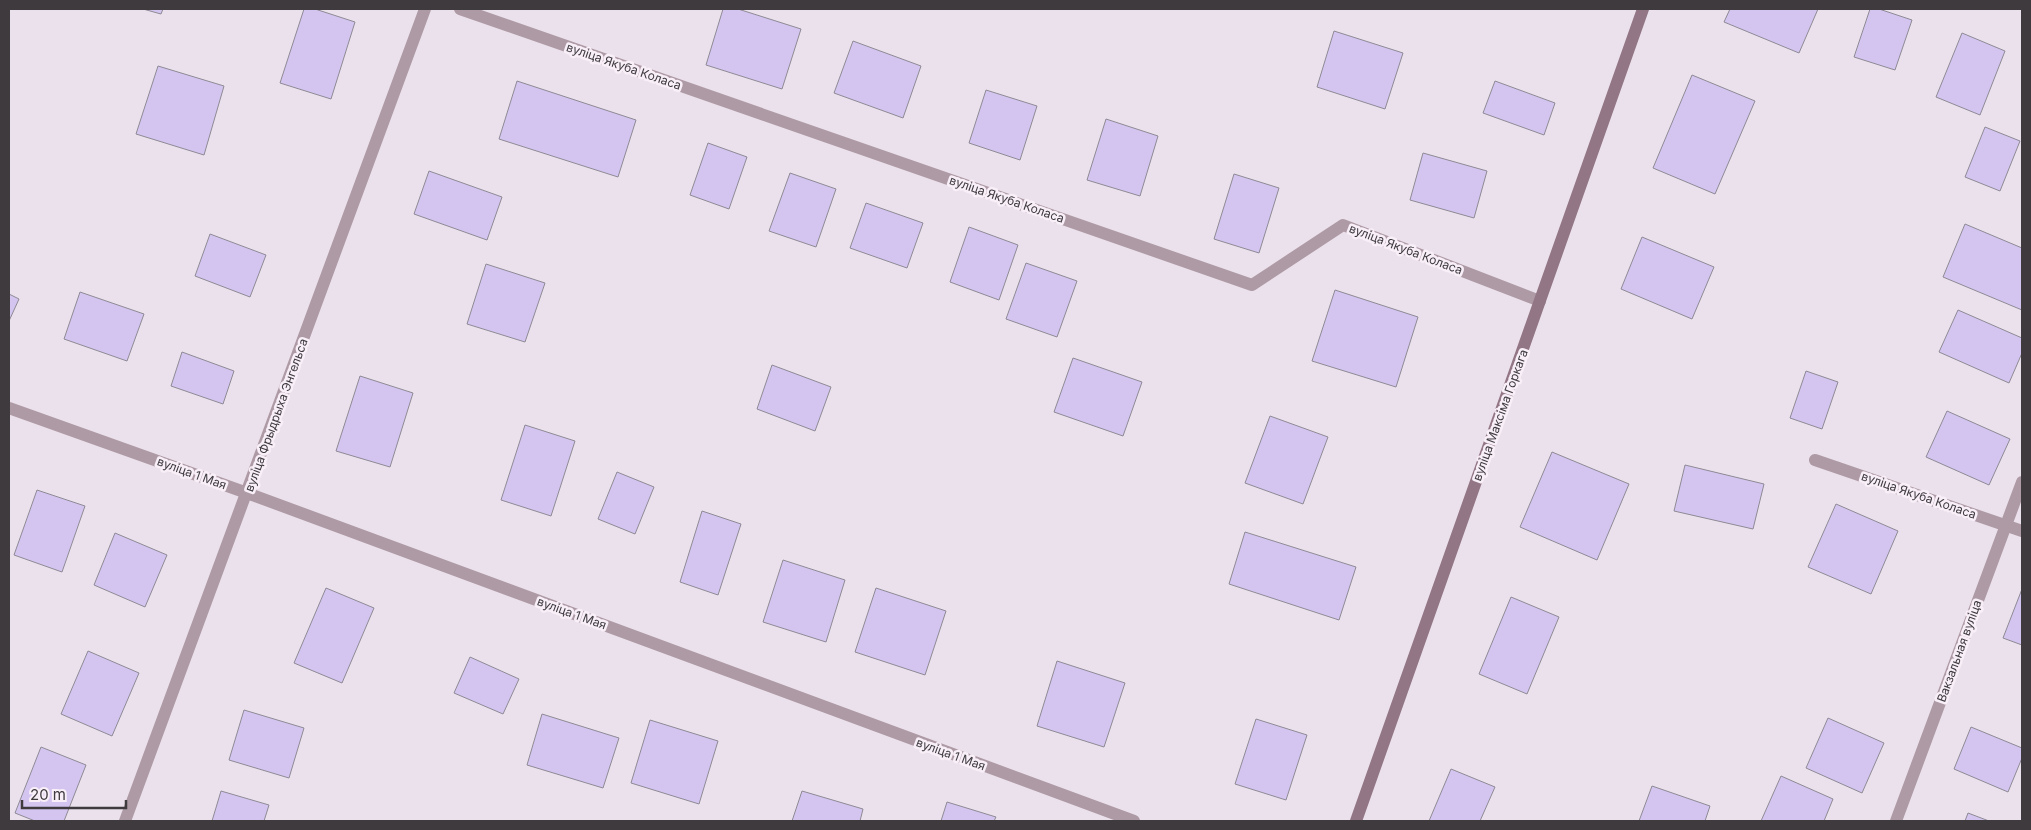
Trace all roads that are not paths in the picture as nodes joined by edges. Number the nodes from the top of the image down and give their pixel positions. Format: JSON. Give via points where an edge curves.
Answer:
{"nodes":[{"id":1,"x":425,"y":9,"type":"edge"},
{"id":2,"x":460,"y":9,"type":"edge"},
{"id":3,"x":1643,"y":9,"type":"edge"},
{"id":4,"x":1540,"y":301,"type":"junction"},
{"id":5,"x":9,"y":408,"type":"edge"},
{"id":6,"x":1815,"y":460,"type":"dead end"},
{"id":7,"x":2022,"y":482,"type":"edge"},
{"id":8,"x":247,"y":494,"type":"junction"},
{"id":9,"x":2006,"y":524,"type":"junction"},
{"id":10,"x":2022,"y":531,"type":"edge"},
{"id":11,"x":125,"y":821,"type":"edge"},
{"id":12,"x":1134,"y":821,"type":"edge"},
{"id":13,"x":1356,"y":821,"type":"edge"},
{"id":14,"x":1896,"y":821,"type":"edge"}],
"edges":[{"from":1,"to":8,"type":"street","name":"вуліца Фрыдрыха Энгельса"},
{"from":2,"to":4,"type":"street","name":"вуліца Якуба Коласа","via":[[1252,284],[1343,225]]},
{"from":3,"to":4,"type":"street","name":"вуліца Максіма Горкага"},
{"from":4,"to":13,"type":"street","name":"вуліца Максіма Горкага"},
{"from":5,"to":8,"type":"street","name":"вуліца 1 Мая"},
{"from":6,"to":9,"type":"street","name":"вуліца Якуба Коласа"},
{"from":7,"to":9,"type":"street","name":"Вакзальная вуліца"},
{"from":8,"to":11,"type":"street","name":"вуліца Фрыдрыха Энгельса"},
{"from":8,"to":12,"type":"street","name":"вуліца 1 Мая"},
{"from":9,"to":10,"type":"street","name":"вуліца Якуба Коласа"},
{"from":9,"to":14,"type":"street","name":"Вакзальная вуліца"}]}
